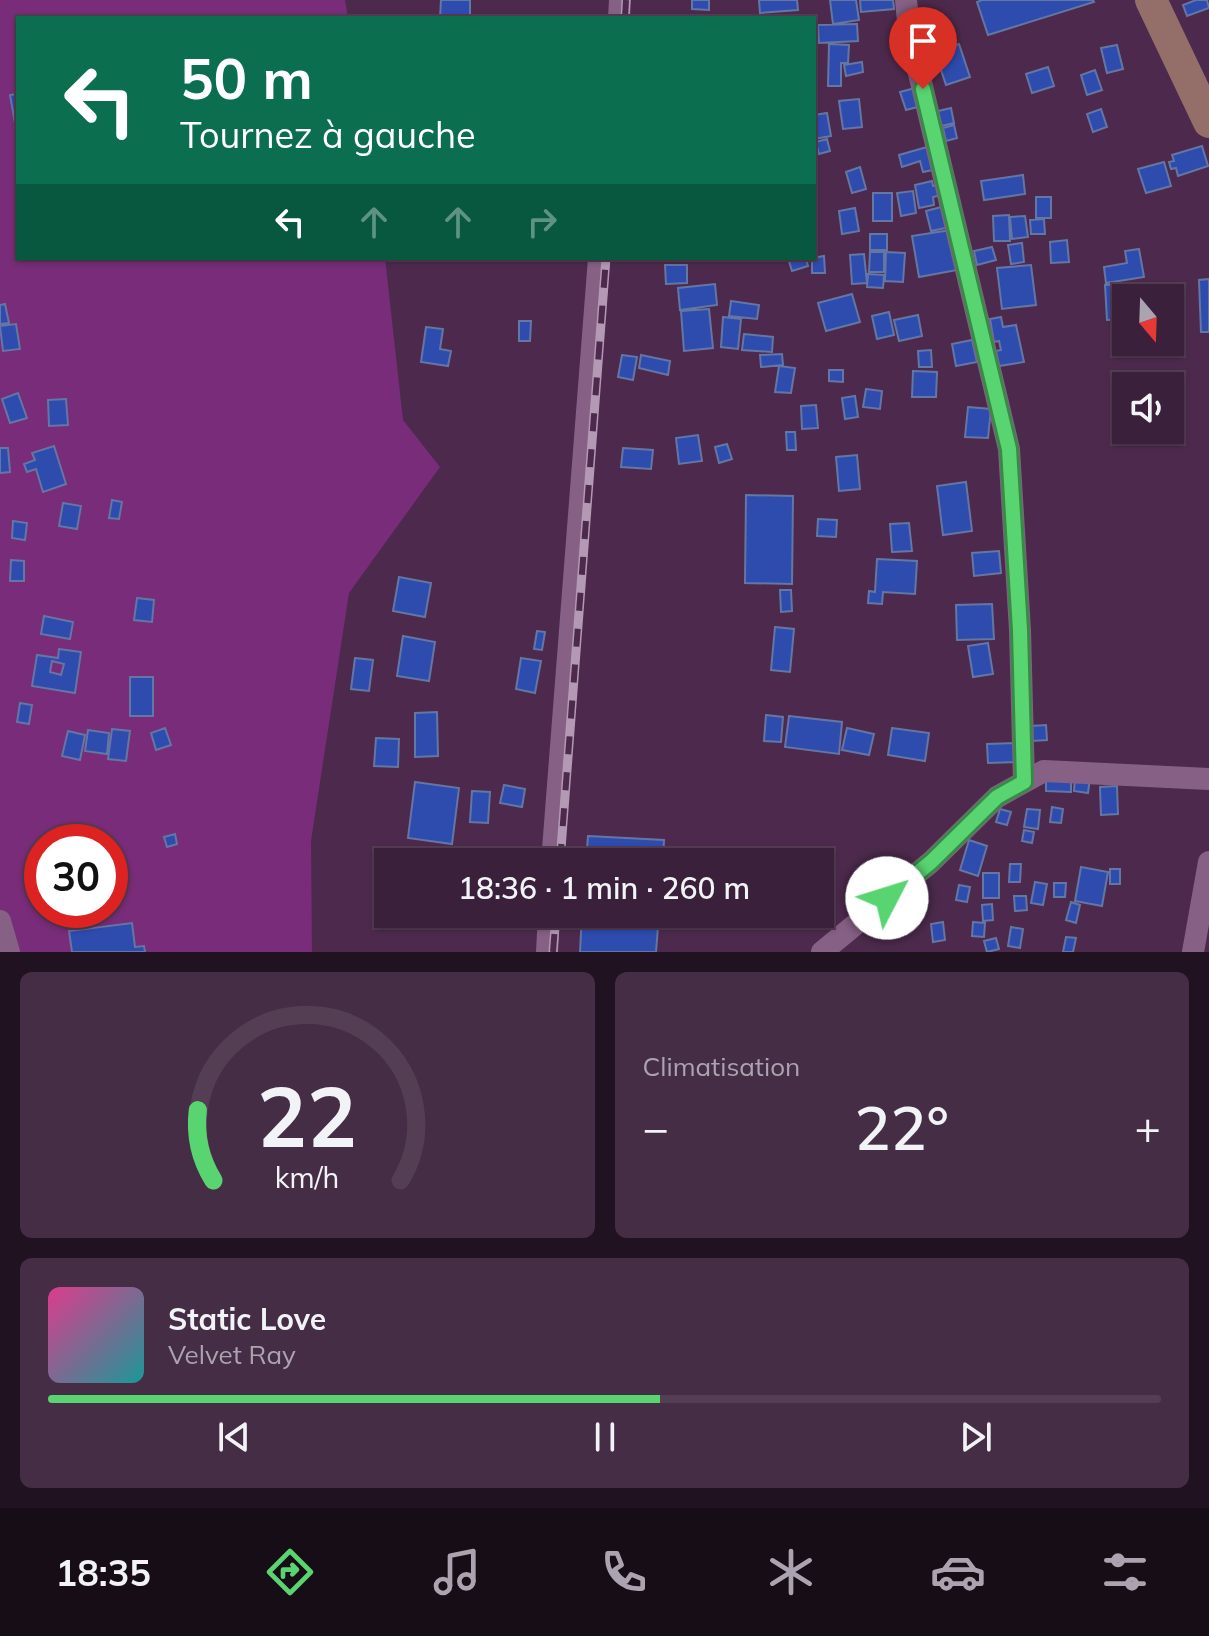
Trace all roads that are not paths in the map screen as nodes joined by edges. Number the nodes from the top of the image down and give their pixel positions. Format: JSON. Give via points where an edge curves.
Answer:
{"nodes":[{"id":1,"x":906,"y":0,"type":"edge"},
{"id":2,"x":1151,"y":0,"type":"edge"},
{"id":3,"x":1209,"y":122,"type":"edge"},
{"id":4,"x":599,"y":260,"type":"edge"},
{"id":5,"x":1209,"y":779,"type":"edge"},
{"id":6,"x":1024,"y":782,"type":"junction"},
{"id":7,"x":553,"y":848,"type":"edge"},
{"id":8,"x":1209,"y":862,"type":"edge"},
{"id":9,"x":0,"y":921,"type":"edge"},
{"id":10,"x":548,"y":928,"type":"edge"},
{"id":11,"x":9,"y":952,"type":"edge"},
{"id":12,"x":547,"y":952,"type":"edge"},
{"id":13,"x":822,"y":952,"type":"edge"},
{"id":14,"x":1193,"y":952,"type":"edge"}],
"edges":[{"from":1,"to":6,"type":"street","via":[[909,32],[1009,449]]},
{"from":2,"to":3,"type":"main road"},
{"from":4,"to":7,"type":"street"},
{"from":5,"to":6,"type":"street","via":[[1044,771]]},
{"from":6,"to":13,"type":"street","via":[[997,797],[931,862]]},
{"from":8,"to":14,"type":"street"},
{"from":9,"to":11,"type":"street"},
{"from":10,"to":12,"type":"street"}]}
